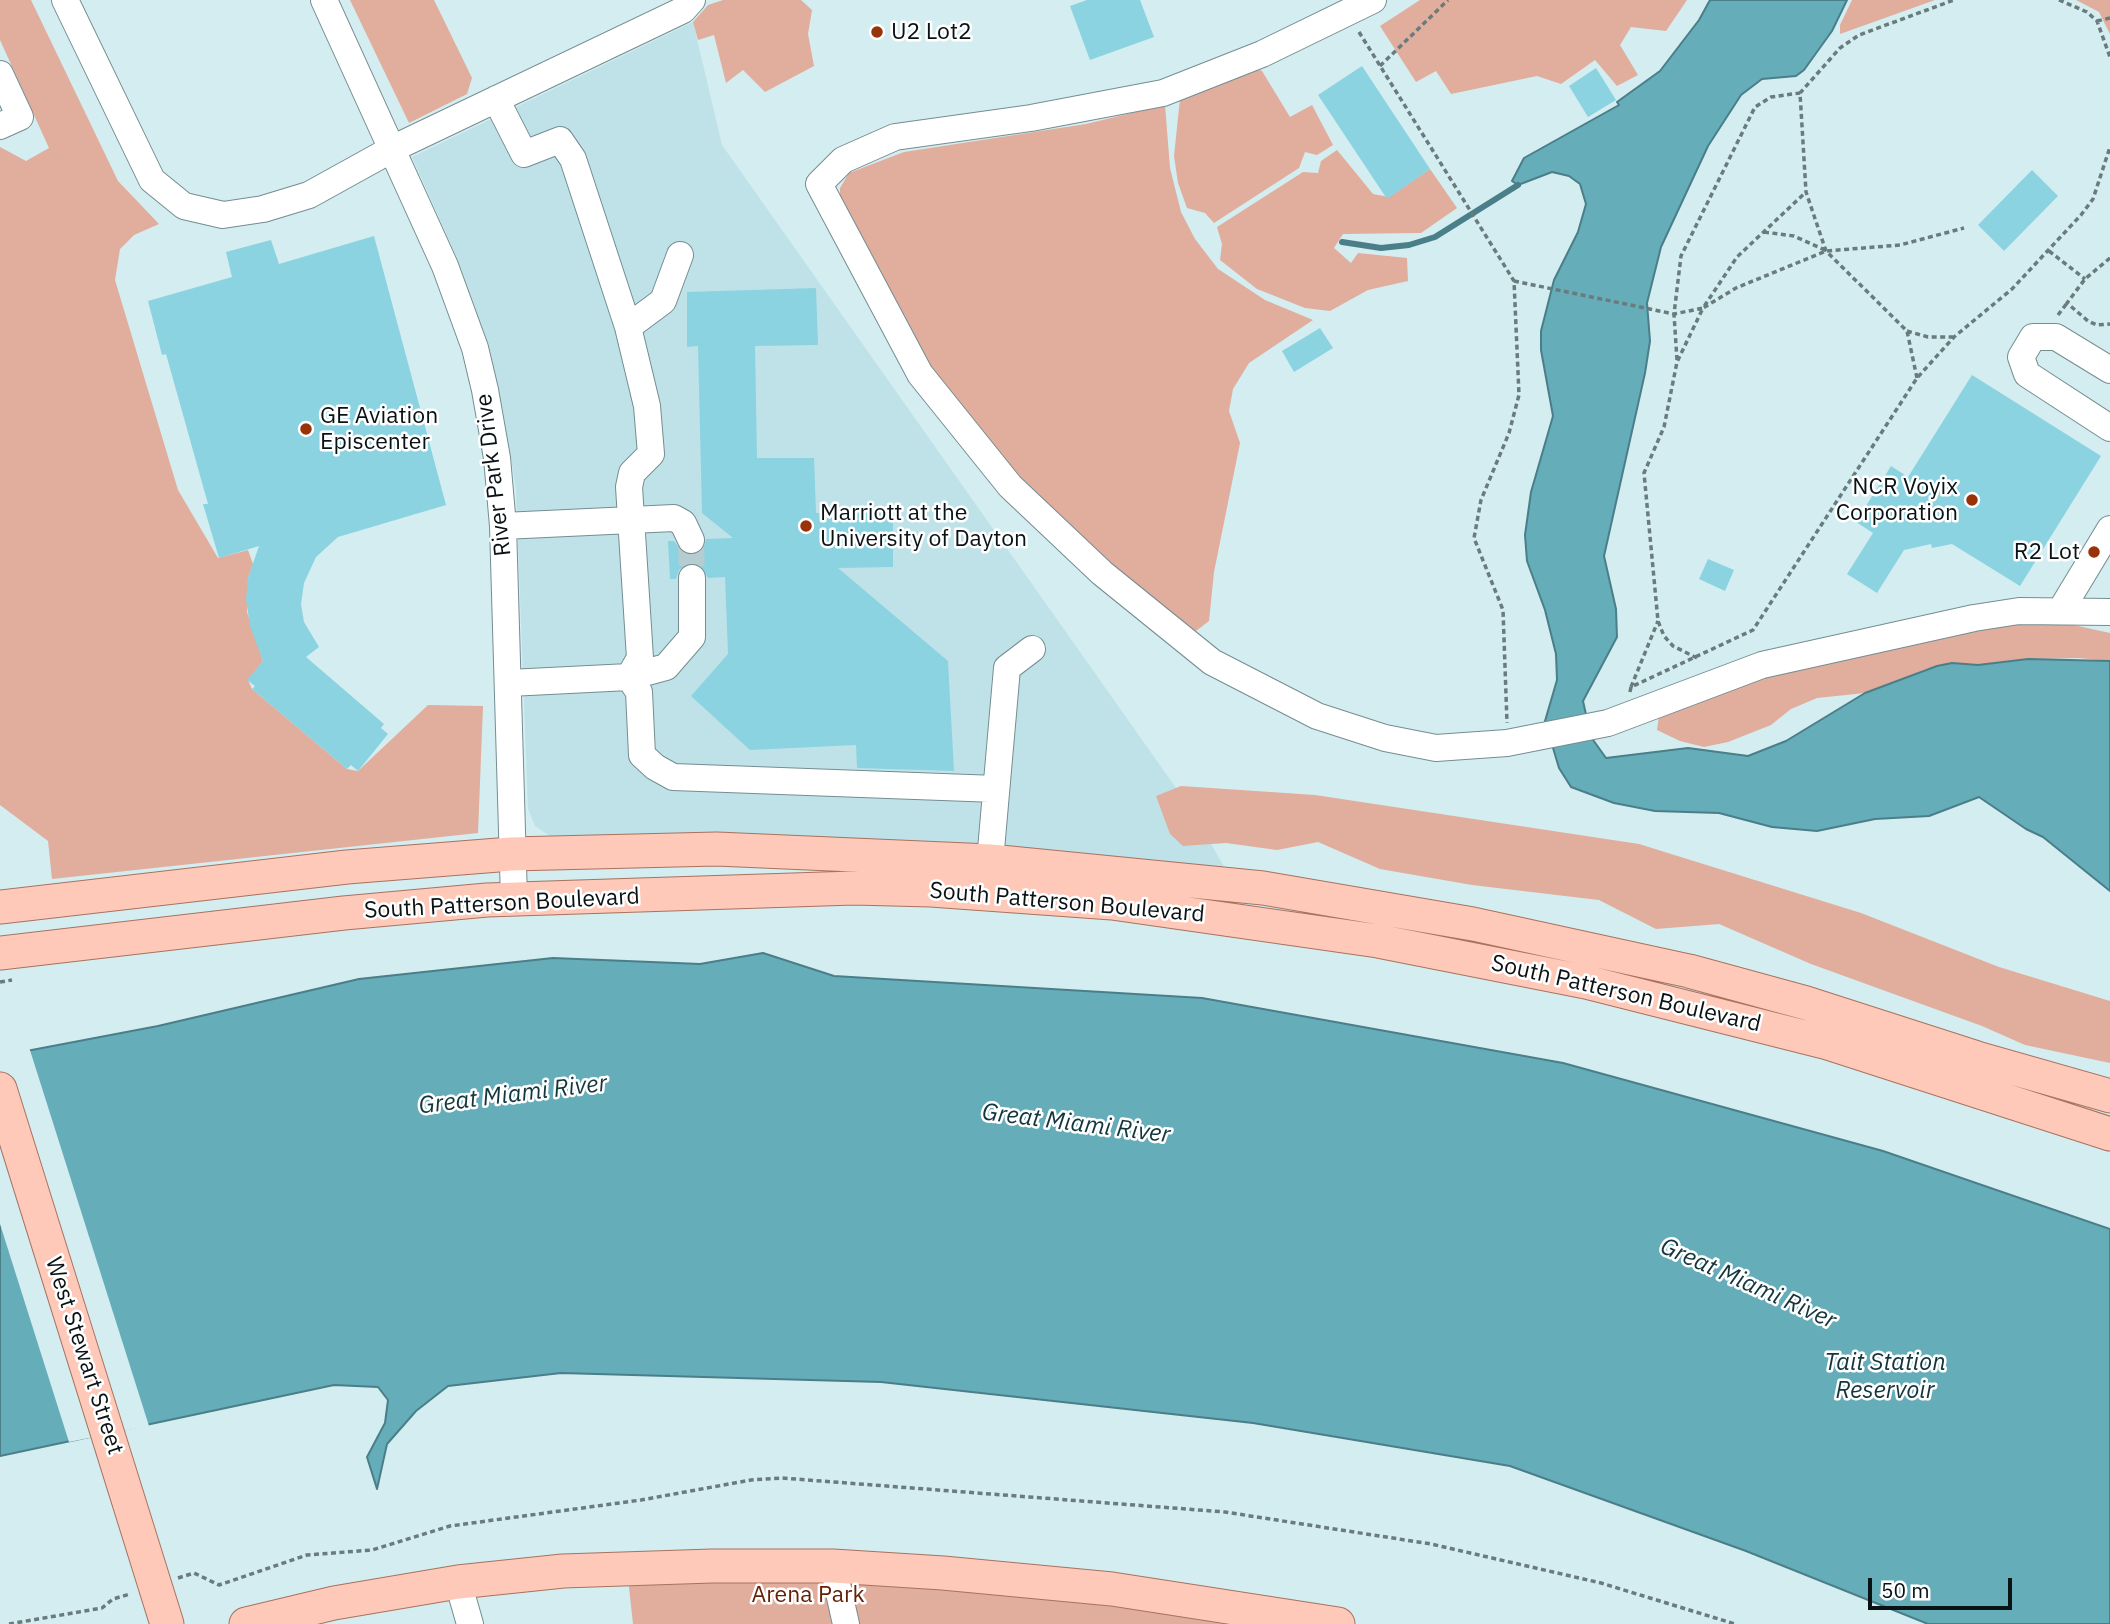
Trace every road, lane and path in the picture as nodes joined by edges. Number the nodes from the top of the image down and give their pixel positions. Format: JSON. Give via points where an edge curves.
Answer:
{"nodes":[{"id":1,"x":65,"y":0,"type":"edge"},
{"id":2,"x":324,"y":0,"type":"edge"},
{"id":3,"x":692,"y":0,"type":"edge"},
{"id":4,"x":1373,"y":0,"type":"edge"},
{"id":5,"x":1448,"y":0,"type":"edge"},
{"id":6,"x":1954,"y":0,"type":"edge"},
{"id":7,"x":2059,"y":0,"type":"edge"},
{"id":8,"x":1347,"y":12,"type":"junction"},
{"id":9,"x":2110,"y":18,"type":"edge"},
{"id":10,"x":2097,"y":22,"type":"junction"},
{"id":11,"x":2110,"y":57,"type":"edge"},
{"id":12,"x":1380,"y":66,"type":"junction"},
{"id":13,"x":0,"y":74,"type":"edge"},
{"id":14,"x":1800,"y":93,"type":"junction"},
{"id":15,"x":496,"y":99,"type":"junction"},
{"id":16,"x":0,"y":127,"type":"edge"},
{"id":17,"x":2110,"y":147,"type":"edge"},
{"id":18,"x":394,"y":148,"type":"junction"},
{"id":19,"x":1807,"y":192,"type":"junction"},
{"id":20,"x":1964,"y":228,"type":"dead end"},
{"id":21,"x":1764,"y":232,"type":"junction"},
{"id":22,"x":1826,"y":251,"type":"junction"},
{"id":23,"x":2049,"y":251,"type":"junction"},
{"id":24,"x":680,"y":255,"type":"dead end"},
{"id":25,"x":2110,"y":258,"type":"edge"},
{"id":26,"x":2085,"y":279,"type":"junction"},
{"id":27,"x":1514,"y":281,"type":"junction"},
{"id":28,"x":2067,"y":303,"type":"junction"},
{"id":29,"x":1703,"y":308,"type":"junction"},
{"id":30,"x":1674,"y":314,"type":"junction"},
{"id":31,"x":2055,"y":318,"type":"dead end"},
{"id":32,"x":2110,"y":324,"type":"edge"},
{"id":33,"x":628,"y":327,"type":"junction"},
{"id":34,"x":1907,"y":331,"type":"junction"},
{"id":35,"x":1954,"y":337,"type":"junction"},
{"id":36,"x":1677,"y":362,"type":"junction"},
{"id":37,"x":2110,"y":370,"type":"edge"},
{"id":38,"x":1917,"y":378,"type":"junction"},
{"id":39,"x":2108,"y":424,"type":"edge"},
{"id":40,"x":631,"y":520,"type":"junction"},
{"id":41,"x":503,"y":526,"type":"junction"},
{"id":42,"x":2110,"y":529,"type":"edge"},
{"id":43,"x":691,"y":540,"type":"dead end"},
{"id":44,"x":692,"y":578,"type":"tunnel mouth"},
{"id":45,"x":2061,"y":610,"type":"junction"},
{"id":46,"x":2110,"y":612,"type":"edge"},
{"id":47,"x":1658,"y":621,"type":"junction"},
{"id":48,"x":1032,"y":649,"type":"dead end"},
{"id":49,"x":1698,"y":658,"type":"junction"},
{"id":50,"x":629,"y":677,"type":"junction"},
{"id":51,"x":509,"y":683,"type":"junction"},
{"id":52,"x":1631,"y":687,"type":"junction"},
{"id":53,"x":1614,"y":721,"type":"junction"},
{"id":54,"x":1519,"y":741,"type":"junction"},
{"id":55,"x":996,"y":789,"type":"junction"},
{"id":56,"x":511,"y":854,"type":"junction"},
{"id":57,"x":990,"y":861,"type":"junction"},
{"id":58,"x":932,"y":890,"type":"junction"},
{"id":59,"x":514,"y":900,"type":"junction"},
{"id":60,"x":0,"y":907,"type":"edge"},
{"id":61,"x":10,"y":966,"type":"edge"},
{"id":62,"x":0,"y":982,"type":"edge"},
{"id":63,"x":0,"y":1089,"type":"edge"},
{"id":64,"x":2110,"y":1096,"type":"edge"},
{"id":65,"x":2110,"y":1134,"type":"edge"},
{"id":66,"x":833,"y":1566,"type":"junction"},
{"id":67,"x":190,"y":1574,"type":"dead end"},
{"id":68,"x":458,"y":1582,"type":"junction"},
{"id":69,"x":118,"y":1597,"type":"dead end"},
{"id":70,"x":9,"y":1624,"type":"edge"},
{"id":71,"x":167,"y":1624,"type":"edge"},
{"id":72,"x":246,"y":1624,"type":"edge"},
{"id":73,"x":470,"y":1624,"type":"edge"},
{"id":74,"x":846,"y":1624,"type":"edge"},
{"id":75,"x":1338,"y":1624,"type":"edge"},
{"id":76,"x":1735,"y":1624,"type":"edge"}],
"edges":[{"from":1,"to":18,"type":"street","via":[[152,180],[184,206],[223,215],[262,209],[329,186]]},
{"from":2,"to":18,"type":"street","name":"River Park Drive"},
{"from":3,"to":15,"type":"street","via":[[683,10]]},
{"from":4,"to":8,"type":"street"},
{"from":5,"to":12,"type":"path"},
{"from":6,"to":14,"type":"path","via":[[1839,48]]},
{"from":7,"to":10,"type":"path","via":[[2087,12]]},
{"from":8,"to":12,"type":"path"},
{"from":8,"to":54,"type":"street","via":[[1262,54],[1163,93],[895,137],[843,160],[819,184],[920,374],[1010,486],[1101,573],[1212,662],[1317,716],[1385,738],[1436,748]]},
{"from":9,"to":10,"type":"path"},
{"from":10,"to":11,"type":"path"},
{"from":12,"to":27,"type":"path"},
{"from":13,"to":16,"type":"street","via":[[20,117]]},
{"from":14,"to":19,"type":"path"},
{"from":14,"to":30,"type":"path","via":[[1771,97],[1755,107],[1681,256]]},
{"from":15,"to":18,"type":"street"},
{"from":15,"to":33,"type":"street","via":[[524,154],[560,140],[573,159]]},
{"from":17,"to":23,"type":"path","via":[[2093,199]]},
{"from":18,"to":41,"type":"street","name":"River Park Drive","via":[[475,348],[494,437]]},
{"from":19,"to":21,"type":"path"},
{"from":19,"to":22,"type":"path"},
{"from":20,"to":22,"type":"path","via":[[1900,245]]},
{"from":21,"to":22,"type":"path","via":[[1794,236]]},
{"from":21,"to":29,"type":"path","via":[[1737,257]]},
{"from":22,"to":29,"type":"path","via":[[1736,288]]},
{"from":22,"to":34,"type":"path"},
{"from":23,"to":26,"type":"path"},
{"from":23,"to":35,"type":"path"},
{"from":24,"to":33,"type":"street","via":[[663,301]]},
{"from":25,"to":26,"type":"path"},
{"from":26,"to":28,"type":"path"},
{"from":27,"to":30,"type":"path"},
{"from":27,"to":54,"type":"path","via":[[1519,395],[1509,433],[1481,500],[1474,538],[1503,611]]},
{"from":28,"to":31,"type":"path"},
{"from":28,"to":32,"type":"path","via":[[2088,321]]},
{"from":29,"to":30,"type":"path"},
{"from":29,"to":36,"type":"path"},
{"from":30,"to":36,"type":"path"},
{"from":33,"to":40,"type":"street","via":[[647,406],[650,454],[623,473],[629,487]]},
{"from":34,"to":35,"type":"path"},
{"from":34,"to":38,"type":"path"},
{"from":35,"to":38,"type":"path"},
{"from":36,"to":47,"type":"path","via":[[1664,427],[1644,473]]},
{"from":37,"to":39,"type":"street","via":[[2056,337],[2033,337],[2021,356],[2027,374]]},
{"from":38,"to":49,"type":"path","via":[[1753,630]]},
{"from":40,"to":41,"type":"street"},
{"from":40,"to":43,"type":"street","via":[[674,518],[683,523]]},
{"from":40,"to":50,"type":"street","via":[[640,659]]},
{"from":41,"to":51,"type":"street","name":"River Park Drive"},
{"from":42,"to":45,"type":"street"},
{"from":44,"to":50,"type":"street","via":[[692,637],[666,667]]},
{"from":45,"to":46,"type":"street"},
{"from":45,"to":53,"type":"street","via":[[1974,618],[1762,665]]},
{"from":47,"to":49,"type":"path","via":[[1673,646]]},
{"from":47,"to":52,"type":"path"},
{"from":48,"to":55,"type":"street","via":[[1007,668]]},
{"from":49,"to":52,"type":"path"},
{"from":50,"to":51,"type":"street"},
{"from":50,"to":55,"type":"street","via":[[639,692],[642,755],[673,777]]},
{"from":51,"to":56,"type":"street","name":"River Park Drive"},
{"from":52,"to":53,"type":"path"},
{"from":53,"to":54,"type":"street"},
{"from":55,"to":57,"type":"street"},
{"from":56,"to":57,"type":"main road","name":"South Patterson Boulevard","via":[[717,849]]},
{"from":56,"to":59,"type":"street","name":"River Park Drive"},
{"from":56,"to":60,"type":"main road","name":"South Patterson Boulevard","via":[[347,867]]},
{"from":57,"to":58,"type":"street"},
{"from":57,"to":64,"type":"main road","name":"South Patterson Boulevard","via":[[1263,888],[1473,924],[1689,971]]},
{"from":58,"to":59,"type":"main road","name":"South Patterson Boulevard","via":[[854,888]]},
{"from":58,"to":65,"type":"main road","name":"South Patterson Boulevard","via":[[1112,903],[1258,922],[1586,982],[1828,1043]]},
{"from":59,"to":61,"type":"main road","name":"South Patterson Boulevard","via":[[344,913]]},
{"from":61,"to":62,"type":"path"},
{"from":63,"to":71,"type":"main road","name":"West Stewart Street"},
{"from":66,"to":68,"type":"main road","via":[[564,1572]]},
{"from":66,"to":74,"type":"street"},
{"from":66,"to":75,"type":"main road","via":[[1112,1589]]},
{"from":67,"to":76,"type":"path","via":[[219,1585],[307,1555],[372,1550],[450,1526],[782,1478],[1225,1512],[1431,1544],[1601,1583]]},
{"from":68,"to":72,"type":"main road"},
{"from":68,"to":73,"type":"street"},
{"from":69,"to":70,"type":"path","via":[[102,1608]]}]}
